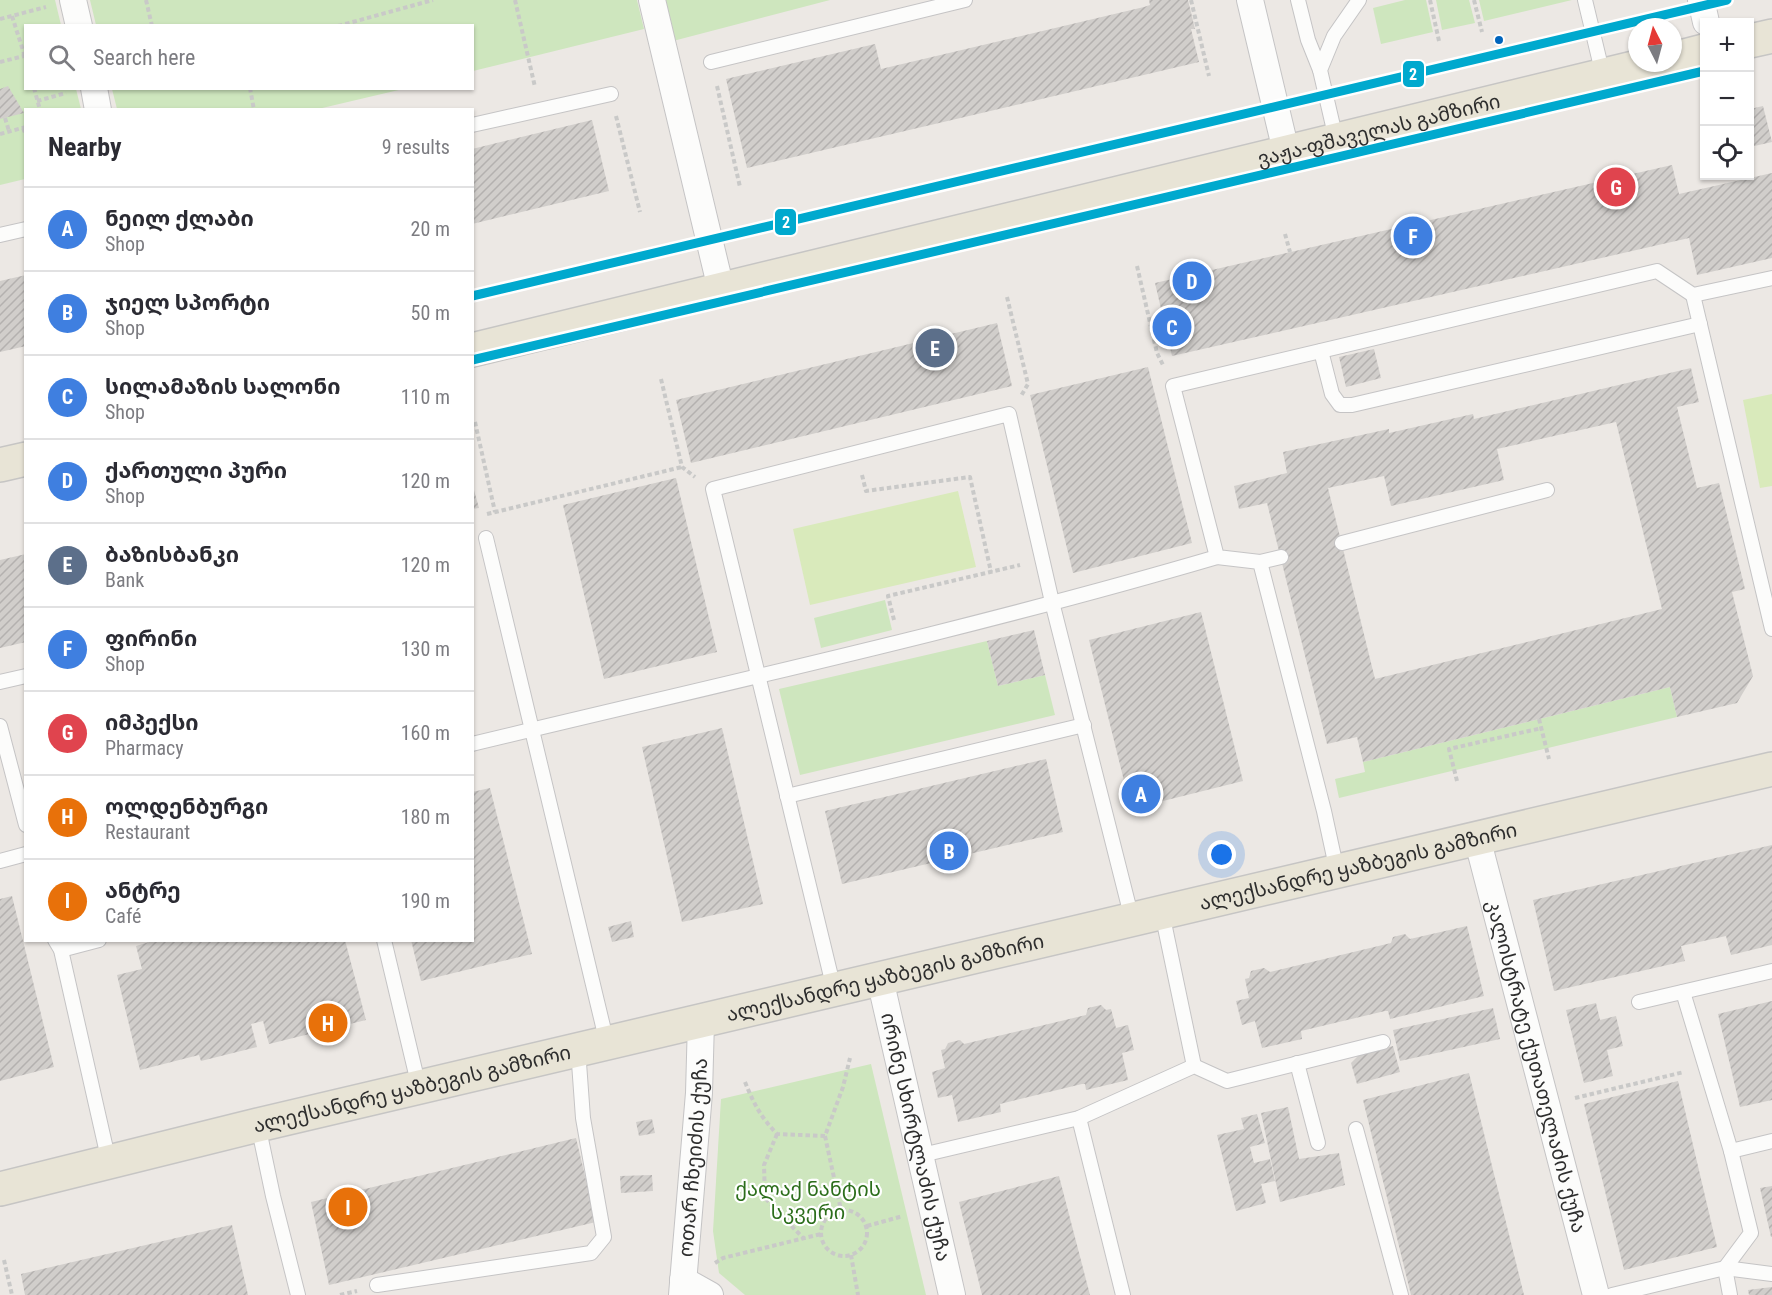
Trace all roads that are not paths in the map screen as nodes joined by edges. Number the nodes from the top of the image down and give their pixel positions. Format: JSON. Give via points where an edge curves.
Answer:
{"nodes":[{"id":1,"x":652,"y":0,"type":"edge"},
{"id":2,"x":965,"y":0,"type":"edge"},
{"id":3,"x":1250,"y":0,"type":"edge"},
{"id":4,"x":1298,"y":0,"type":"edge"},
{"id":5,"x":1359,"y":0,"type":"edge"},
{"id":6,"x":1585,"y":0,"type":"edge"},
{"id":7,"x":1701,"y":0,"type":"edge"},
{"id":8,"x":65,"y":2,"type":"edge"},
{"id":9,"x":1705,"y":18,"type":"edge"},
{"id":10,"x":78,"y":24,"type":"edge"},
{"id":11,"x":1772,"y":36,"type":"edge"},
{"id":12,"x":1754,"y":40,"type":"edge"},
{"id":13,"x":1700,"y":52,"type":"edge"},
{"id":14,"x":1682,"y":57,"type":"edge"},
{"id":15,"x":711,"y":62,"type":"road end"},
{"id":16,"x":1628,"y":69,"type":"edge"},
{"id":17,"x":1320,"y":70,"type":"junction"},
{"id":18,"x":1603,"y":75,"type":"junction"},
{"id":19,"x":94,"y":90,"type":"edge"},
{"id":20,"x":611,"y":94,"type":"road end"},
{"id":21,"x":98,"y":108,"type":"edge"},
{"id":22,"x":474,"y":125,"type":"edge"},
{"id":23,"x":1336,"y":139,"type":"junction"},
{"id":24,"x":1286,"y":151,"type":"junction"},
{"id":25,"x":24,"y":229,"type":"edge"},
{"id":26,"x":0,"y":235,"type":"edge"},
{"id":27,"x":1772,"y":278,"type":"edge"},
{"id":28,"x":720,"y":289,"type":"junction"},
{"id":29,"x":1694,"y":295,"type":"junction"},
{"id":30,"x":1700,"y":324,"type":"junction"},
{"id":31,"x":474,"y":350,"type":"edge"},
{"id":32,"x":1321,"y":351,"type":"junction"},
{"id":33,"x":24,"y":459,"type":"edge"},
{"id":34,"x":0,"y":465,"type":"edge"},
{"id":35,"x":1547,"y":490,"type":"dead end"},
{"id":36,"x":486,"y":538,"type":"road end"},
{"id":37,"x":1342,"y":543,"type":"dead end"},
{"id":38,"x":1217,"y":557,"type":"junction"},
{"id":39,"x":1281,"y":557,"type":"dead end"},
{"id":40,"x":1260,"y":562,"type":"junction"},
{"id":41,"x":1767,"y":585,"type":"edge"},
{"id":42,"x":1052,"y":602,"type":"junction"},
{"id":43,"x":1772,"y":629,"type":"edge"},
{"id":44,"x":24,"y":676,"type":"edge"},
{"id":45,"x":758,"y":678,"type":"junction"},
{"id":46,"x":0,"y":682,"type":"edge"},
{"id":47,"x":1084,"y":725,"type":"junction"},
{"id":48,"x":0,"y":726,"type":"edge"},
{"id":49,"x":532,"y":729,"type":"junction"},
{"id":50,"x":474,"y":744,"type":"edge"},
{"id":51,"x":1772,"y":769,"type":"edge"},
{"id":52,"x":787,"y":796,"type":"junction"},
{"id":53,"x":24,"y":817,"type":"edge"},
{"id":54,"x":1477,"y":838,"type":"junction"},
{"id":55,"x":24,"y":855,"type":"edge"},
{"id":56,"x":0,"y":861,"type":"edge"},
{"id":57,"x":1337,"y":871,"type":"junction"},
{"id":58,"x":1146,"y":916,"type":"junction"},
{"id":59,"x":83,"y":942,"type":"edge"},
{"id":60,"x":384,"y":942,"type":"edge"},
{"id":61,"x":58,"y":945,"type":"edge"},
{"id":62,"x":1772,"y":971,"type":"edge"},
{"id":63,"x":880,"y":980,"type":"junction"},
{"id":64,"x":834,"y":990,"type":"junction"},
{"id":65,"x":1683,"y":992,"type":"junction"},
{"id":66,"x":1639,"y":1002,"type":"dead end"},
{"id":67,"x":701,"y":1021,"type":"junction"},
{"id":68,"x":1383,"y":1042,"type":"dead end"},
{"id":69,"x":593,"y":1046,"type":"junction"},
{"id":70,"x":1297,"y":1064,"type":"junction"},
{"id":71,"x":1194,"y":1066,"type":"junction"},
{"id":72,"x":419,"y":1087,"type":"junction"},
{"id":73,"x":1078,"y":1118,"type":"junction"},
{"id":74,"x":258,"y":1125,"type":"junction"},
{"id":75,"x":1356,"y":1129,"type":"dead end"},
{"id":76,"x":1772,"y":1141,"type":"edge"},
{"id":77,"x":1318,"y":1143,"type":"dead end"},
{"id":78,"x":1731,"y":1151,"type":"junction"},
{"id":79,"x":922,"y":1155,"type":"junction"},
{"id":80,"x":109,"y":1162,"type":"junction"},
{"id":81,"x":0,"y":1189,"type":"edge"},
{"id":82,"x":1725,"y":1269,"type":"junction"},
{"id":83,"x":1772,"y":1274,"type":"edge"},
{"id":84,"x":377,"y":1285,"type":"dead end"},
{"id":85,"x":683,"y":1288,"type":"edge"},
{"id":86,"x":298,"y":1295,"type":"edge"},
{"id":87,"x":710,"y":1295,"type":"edge"},
{"id":88,"x":952,"y":1295,"type":"edge"},
{"id":89,"x":1123,"y":1295,"type":"edge"},
{"id":90,"x":1401,"y":1295,"type":"edge"},
{"id":91,"x":1596,"y":1295,"type":"edge"},
{"id":92,"x":1611,"y":1295,"type":"edge"},
{"id":93,"x":1730,"y":1295,"type":"edge"}],
"edges":[{"from":1,"to":28,"type":"street"},
{"from":2,"to":15,"type":"lane"},
{"from":3,"to":24,"type":"street"},
{"from":4,"to":17,"type":"lane"},
{"from":5,"to":17,"type":"lane","via":[[1334,36]]},
{"from":6,"to":18,"type":"lane"},
{"from":7,"to":9,"type":"street"},
{"from":8,"to":10,"type":"street"},
{"from":11,"to":12,"type":"main road"},
{"from":13,"to":14,"type":"main road"},
{"from":16,"to":18,"type":"main road","name":"ვაჟა-ფშაველას გამზირი"},
{"from":17,"to":23,"type":"lane"},
{"from":18,"to":23,"type":"main road","name":"ვაჟა-ფშაველას გამზირი"},
{"from":19,"to":21,"type":"street"},
{"from":20,"to":22,"type":"lane"},
{"from":23,"to":24,"type":"main road","name":"ვაჟა-ფშაველას გამზირი"},
{"from":24,"to":28,"type":"main road","name":"ვაჟა-ფშაველას გამზირი"},
{"from":25,"to":26,"type":"lane"},
{"from":27,"to":29,"type":"lane"},
{"from":28,"to":31,"type":"main road","name":"ვაჟა-ფშაველას გამზირი"},
{"from":29,"to":30,"type":"lane"},
{"from":29,"to":32,"type":"lane","via":[[1658,271]]},
{"from":30,"to":32,"type":"lane","via":[[1352,405],[1340,405],[1332,394]]},
{"from":30,"to":41,"type":"lane"},
{"from":32,"to":38,"type":"lane","via":[[1173,386]]},
{"from":33,"to":34,"type":"main road"},
{"from":35,"to":37,"type":"lane"},
{"from":36,"to":49,"type":"lane"},
{"from":38,"to":40,"type":"lane"},
{"from":38,"to":42,"type":"lane"},
{"from":39,"to":40,"type":"lane"},
{"from":40,"to":57,"type":"lane"},
{"from":41,"to":43,"type":"lane"},
{"from":42,"to":45,"type":"lane"},
{"from":42,"to":45,"type":"lane","via":[[1009,414],[713,489]]},
{"from":42,"to":47,"type":"lane"},
{"from":44,"to":46,"type":"lane"},
{"from":45,"to":49,"type":"lane"},
{"from":45,"to":52,"type":"lane"},
{"from":47,"to":52,"type":"lane"},
{"from":47,"to":58,"type":"lane"},
{"from":48,"to":53,"type":"lane"},
{"from":49,"to":50,"type":"lane"},
{"from":49,"to":69,"type":"lane"},
{"from":51,"to":54,"type":"main road","name":"ალექსანდრე ყაზბეგის გამზირი"},
{"from":52,"to":64,"type":"lane"},
{"from":54,"to":57,"type":"main road","name":"ალექსანდრე ყაზბეგის გამზირი"},
{"from":54,"to":91,"type":"street","name":"კალისტრატე ქუთათელაძის ქუჩა"},
{"from":55,"to":56,"type":"lane"},
{"from":57,"to":58,"type":"main road","name":"ალექსანდრე ყაზბეგის გამზირი"},
{"from":58,"to":63,"type":"main road","name":"ალექსანდრე ყაზბეგის გამზირი"},
{"from":58,"to":71,"type":"lane"},
{"from":59,"to":61,"type":"lane"},
{"from":60,"to":72,"type":"lane"},
{"from":61,"to":80,"type":"lane"},
{"from":62,"to":65,"type":"lane"},
{"from":63,"to":64,"type":"main road","name":"ალექსანდრე ყაზბეგის გამზირი"},
{"from":63,"to":79,"type":"street","name":"ირინე სხირტლაძის ქუჩა"},
{"from":64,"to":67,"type":"main road","name":"ალექსანდრე ყაზბეგის გამზირი"},
{"from":65,"to":66,"type":"lane"},
{"from":65,"to":78,"type":"lane"},
{"from":67,"to":69,"type":"main road","name":"ალექსანდრე ყაზბეგის გამზირი"},
{"from":67,"to":85,"type":"street","name":"ოთარ ჩხეიძის ქუჩა"},
{"from":68,"to":70,"type":"lane"},
{"from":69,"to":72,"type":"main road","name":"ალექსანდრე ყაზბეგის გამზირი"},
{"from":69,"to":84,"type":"lane","via":[[583,1118],[604,1237],[591,1253]]},
{"from":70,"to":71,"type":"lane","via":[[1227,1081]]},
{"from":70,"to":77,"type":"lane"},
{"from":71,"to":73,"type":"lane"},
{"from":72,"to":74,"type":"main road","name":"ალექსანდრე ყაზბეგის გამზირი"},
{"from":73,"to":79,"type":"lane"},
{"from":73,"to":89,"type":"lane"},
{"from":74,"to":80,"type":"main road","name":"ალექსანდრე ყაზბეგის გამზირი"},
{"from":74,"to":86,"type":"lane"},
{"from":75,"to":90,"type":"lane"},
{"from":76,"to":78,"type":"lane"},
{"from":78,"to":82,"type":"lane","via":[[1751,1233]]},
{"from":79,"to":88,"type":"street","name":"ირინე სხირტლაძის ქუჩა"},
{"from":80,"to":81,"type":"main road","name":"ალექსანდრე ყაზბეგის გამზირი"},
{"from":82,"to":83,"type":"lane"},
{"from":82,"to":92,"type":"lane"},
{"from":82,"to":93,"type":"lane"},
{"from":85,"to":87,"type":"street"}]}
